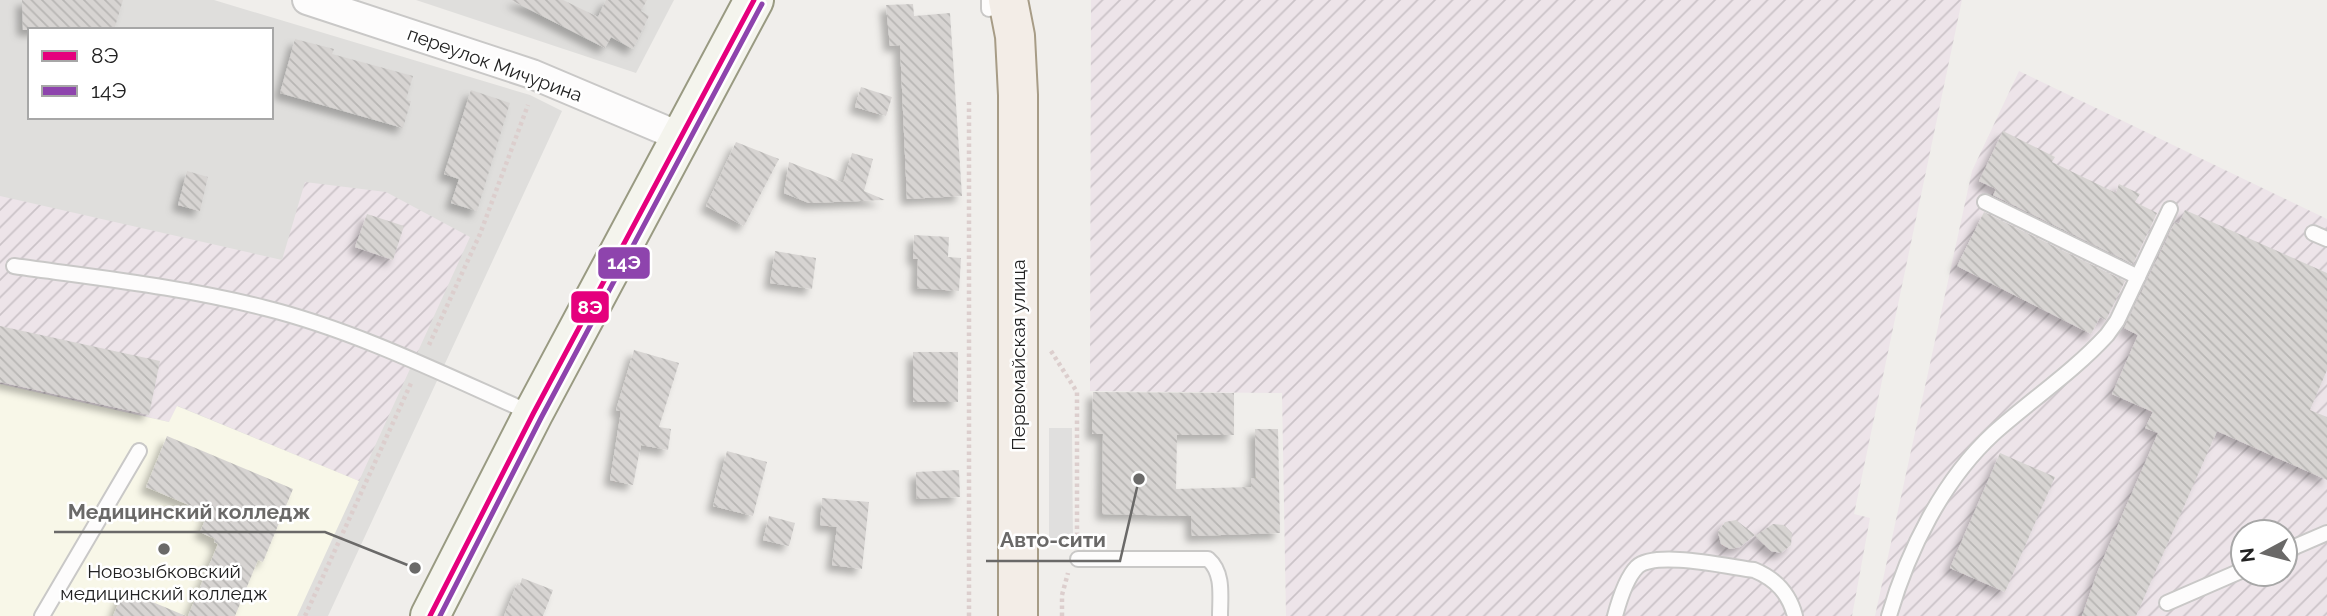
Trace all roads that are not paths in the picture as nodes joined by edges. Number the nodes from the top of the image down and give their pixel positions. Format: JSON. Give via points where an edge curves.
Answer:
{"nodes":[{"id":1,"x":307,"y":0,"type":"edge"},
{"id":2,"x":754,"y":0,"type":"edge"},
{"id":3,"x":993,"y":2,"type":"edge"},
{"id":4,"x":681,"y":136,"type":"junction"},
{"id":5,"x":1985,"y":202,"type":"dead end"},
{"id":6,"x":2170,"y":209,"type":"dead end"},
{"id":7,"x":2313,"y":233,"type":"dead end"},
{"id":8,"x":2327,"y":239,"type":"edge"},
{"id":9,"x":14,"y":266,"type":"dead end"},
{"id":10,"x":2138,"y":277,"type":"junction"},
{"id":11,"x":533,"y":414,"type":"junction"},
{"id":12,"x":139,"y":451,"type":"dead end"},
{"id":13,"x":2327,"y":533,"type":"edge"},
{"id":14,"x":2299,"y":545,"type":"edge"},
{"id":15,"x":1074,"y":564,"type":"road end"},
{"id":16,"x":2229,"y":576,"type":"edge"},
{"id":17,"x":2167,"y":603,"type":"dead end"},
{"id":18,"x":42,"y":616,"type":"edge"},
{"id":19,"x":430,"y":616,"type":"edge"},
{"id":20,"x":1018,"y":616,"type":"edge"},
{"id":21,"x":1220,"y":616,"type":"edge"},
{"id":22,"x":1615,"y":616,"type":"edge"},
{"id":23,"x":1795,"y":616,"type":"edge"},
{"id":24,"x":1889,"y":616,"type":"edge"}],
"edges":[{"from":1,"to":4,"type":"street","name":"переулок Мичурина","via":[[462,48]]},
{"from":2,"to":4,"type":"main road"},
{"from":3,"to":20,"type":"main road","name":"Первомайская улица","via":[[1018,95]]},
{"from":4,"to":11,"type":"main road"},
{"from":5,"to":10,"type":"lane"},
{"from":6,"to":10,"type":"lane"},
{"from":7,"to":8,"type":"lane"},
{"from":9,"to":11,"type":"lane","via":[[209,294],[269,309],[407,358]]},
{"from":10,"to":24,"type":"lane","via":[[2107,335],[1993,434],[1959,474],[1917,542]]},
{"from":11,"to":19,"type":"main road"},
{"from":12,"to":18,"type":"lane"},
{"from":13,"to":14,"type":"lane"},
{"from":15,"to":21,"type":"lane","via":[[1208,559],[1220,578]]},
{"from":16,"to":17,"type":"lane"},
{"from":22,"to":23,"type":"lane","via":[[1631,574],[1639,565],[1659,558],[1754,570],[1768,576],[1789,598]]}]}
